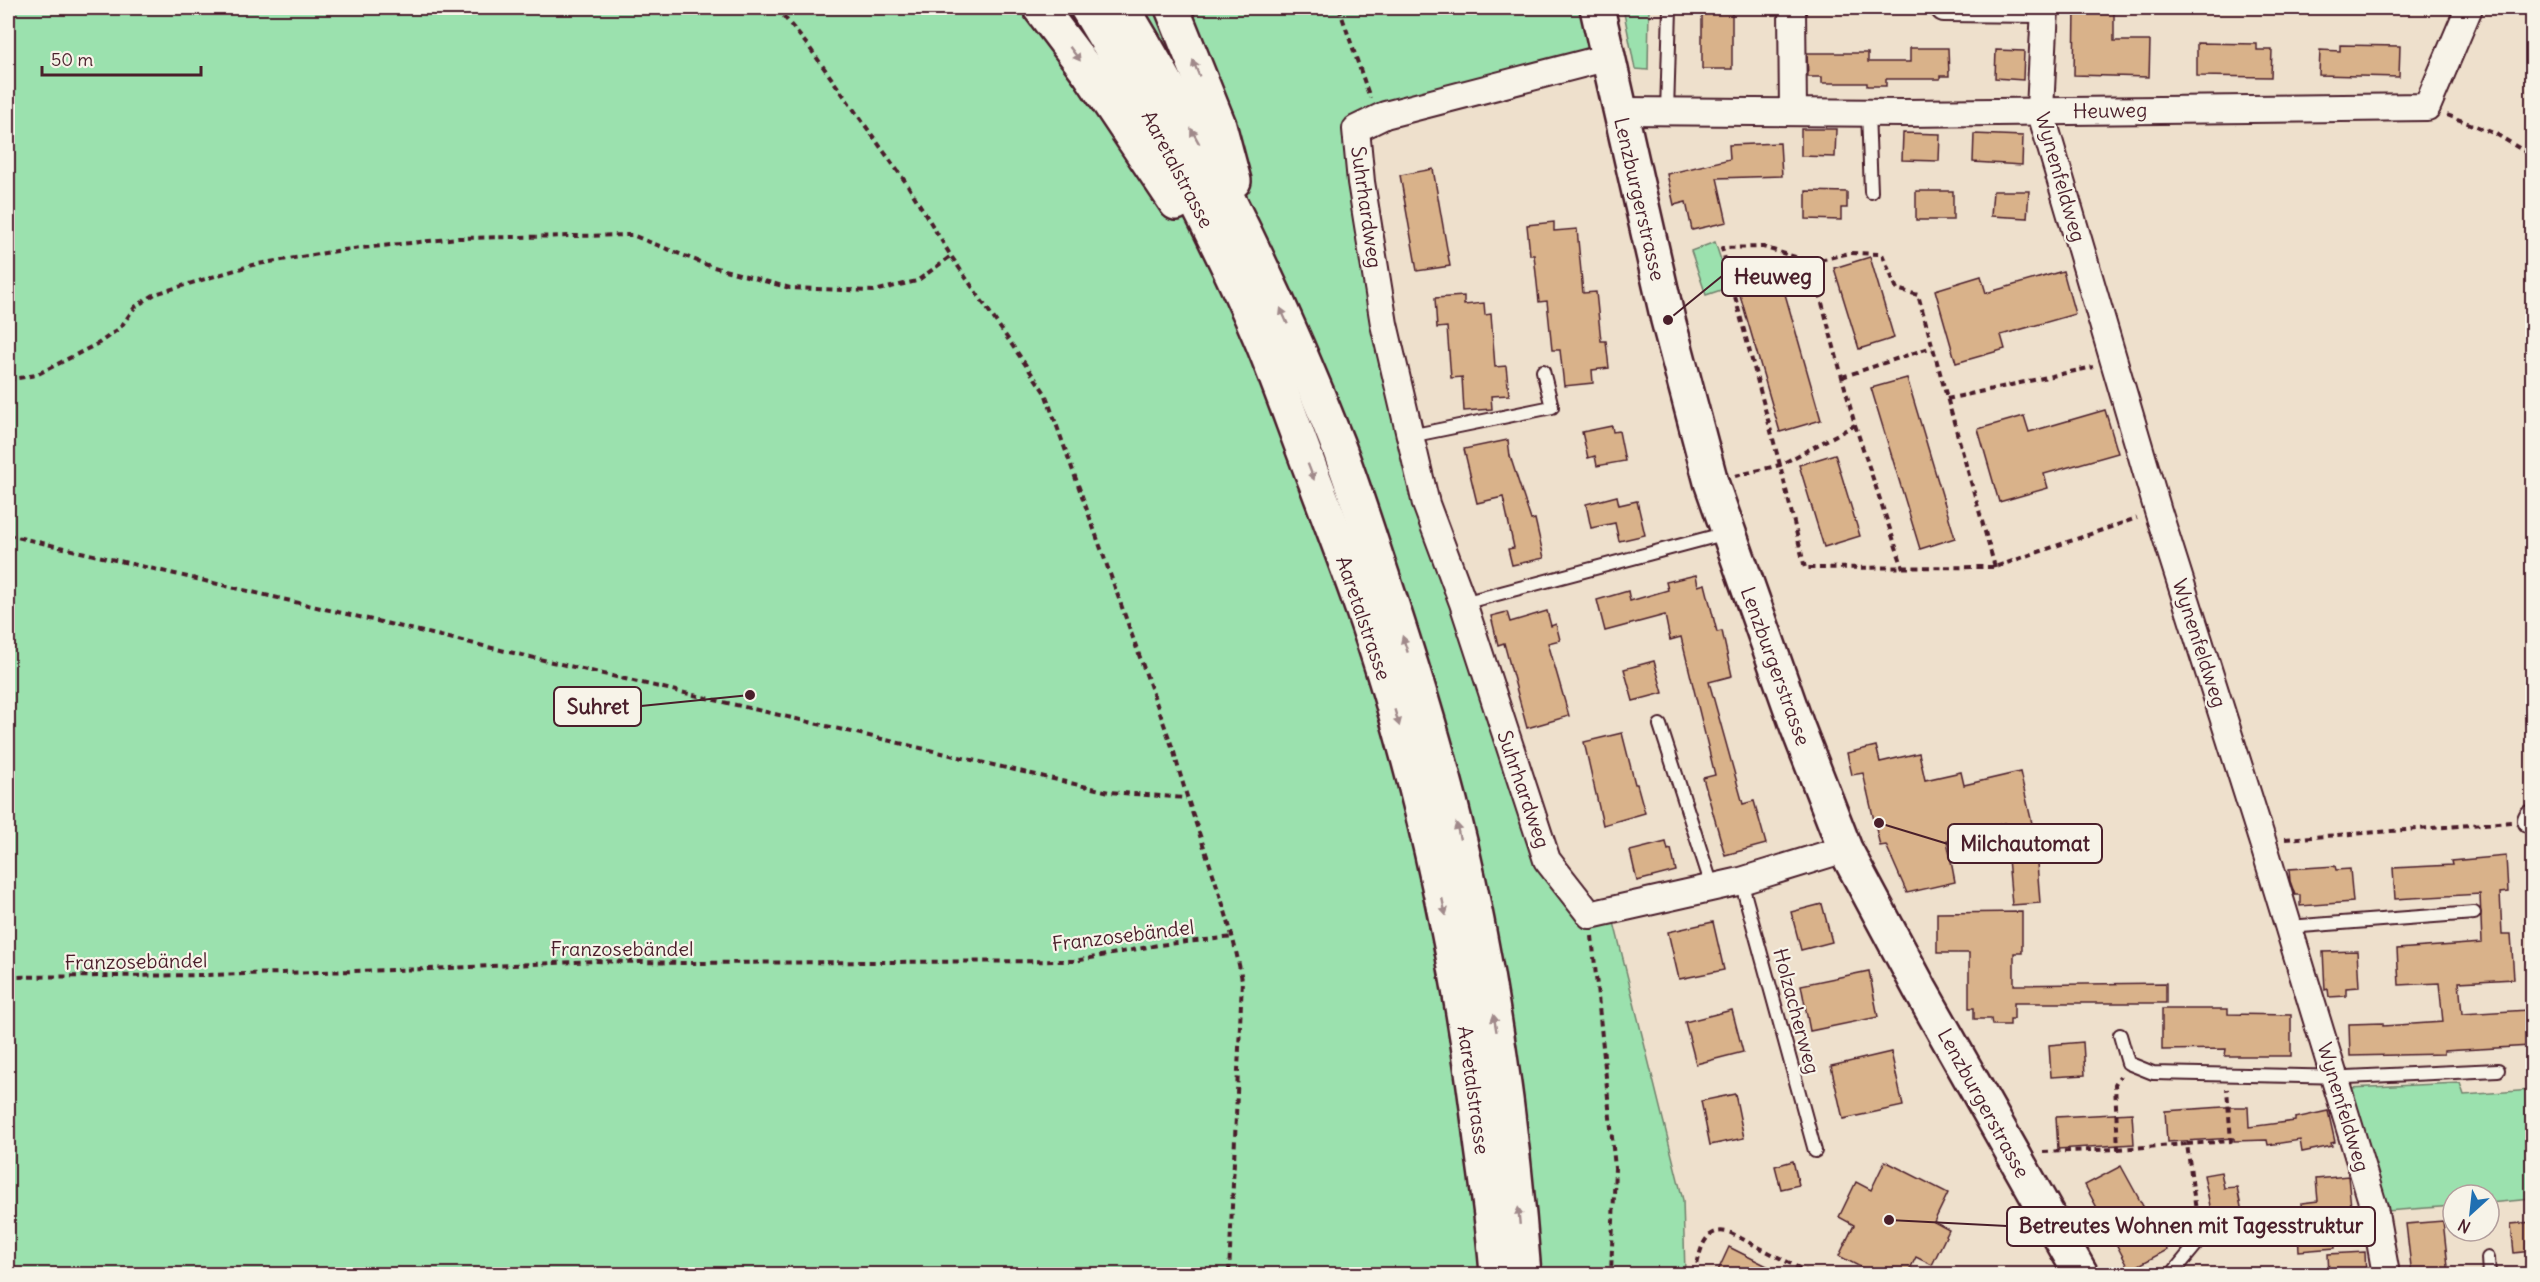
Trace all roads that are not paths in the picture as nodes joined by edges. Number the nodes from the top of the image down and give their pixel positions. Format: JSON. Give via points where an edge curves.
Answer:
{"nodes":[{"id":1,"x":1040,"y":8,"type":"edge"},
{"id":2,"x":1087,"y":8,"type":"edge"},
{"id":3,"x":1123,"y":8,"type":"edge"},
{"id":4,"x":1172,"y":8,"type":"edge"},
{"id":5,"x":1597,"y":8,"type":"edge"},
{"id":6,"x":1670,"y":8,"type":"edge"},
{"id":7,"x":1792,"y":8,"type":"edge"},
{"id":8,"x":1944,"y":8,"type":"edge"},
{"id":9,"x":2045,"y":8,"type":"edge"},
{"id":10,"x":2469,"y":8,"type":"edge"},
{"id":11,"x":1609,"y":57,"type":"junction"},
{"id":12,"x":2040,"y":110,"type":"junction"},
{"id":13,"x":1620,"y":111,"type":"junction"},
{"id":14,"x":1667,"y":112,"type":"junction"},
{"id":15,"x":1793,"y":112,"type":"junction"},
{"id":16,"x":1868,"y":112,"type":"junction"},
{"id":17,"x":1871,"y":192,"type":"dead end"},
{"id":18,"x":1251,"y":244,"type":"junction"},
{"id":19,"x":1263,"y":344,"type":"junction"},
{"id":20,"x":1543,"y":371,"type":"dead end"},
{"id":21,"x":1410,"y":436,"type":"junction"},
{"id":22,"x":1727,"y":533,"type":"junction"},
{"id":23,"x":1463,"y":603,"type":"junction"},
{"id":24,"x":1660,"y":725,"type":"dead end"},
{"id":25,"x":1845,"y":849,"type":"junction"},
{"id":26,"x":1741,"y":881,"type":"junction"},
{"id":27,"x":1712,"y":886,"type":"junction"},
{"id":28,"x":2474,"y":913,"type":"dead end"},
{"id":29,"x":2288,"y":927,"type":"junction"},
{"id":30,"x":2120,"y":1035,"type":"dead end"},
{"id":31,"x":2498,"y":1070,"type":"dead end"},
{"id":32,"x":2334,"y":1077,"type":"junction"},
{"id":33,"x":1815,"y":1151,"type":"dead end"},
{"id":34,"x":2200,"y":1240,"type":"road end"},
{"id":35,"x":2488,"y":1258,"type":"dead end"},
{"id":36,"x":1497,"y":1275,"type":"edge"},
{"id":37,"x":1524,"y":1275,"type":"edge"},
{"id":38,"x":2081,"y":1275,"type":"edge"},
{"id":39,"x":2172,"y":1275,"type":"edge"},
{"id":40,"x":2386,"y":1275,"type":"edge"},
{"id":41,"x":2489,"y":1275,"type":"edge"}],
"edges":[{"from":1,"to":19,"type":"main road","one_way":true,"via":[[1168,190]]},
{"from":2,"to":19,"type":"main road","name":"Aaretalstrasse","via":[[1167,144]]},
{"from":18,"to":3,"type":"main road","name":"Aaretalstrasse","one_way":true},
{"from":18,"to":4,"type":"main road","one_way":true,"via":[[1219,125]]},
{"from":5,"to":11,"type":"main road","name":"Lenzburgerstrasse"},
{"from":6,"to":14,"type":"lane"},
{"from":7,"to":15,"type":"street"},
{"from":8,"to":9,"type":"street"},
{"from":9,"to":12,"type":"street","name":"Wynenfeldweg"},
{"from":10,"to":12,"type":"street","name":"Heuweg","via":[[2427,106]]},
{"from":11,"to":13,"type":"main road","name":"Lenzburgerstrasse"},
{"from":11,"to":21,"type":"street","name":"Suhrhardweg","via":[[1385,115],[1356,129],[1384,324]]},
{"from":12,"to":16,"type":"street","name":"Heuweg"},
{"from":12,"to":29,"type":"street","name":"Wynenfeldweg","via":[[2158,511]]},
{"from":13,"to":14,"type":"street","name":"Heuweg"},
{"from":13,"to":22,"type":"main road","name":"Lenzburgerstrasse","via":[[1668,320]]},
{"from":14,"to":15,"type":"street","name":"Heuweg"},
{"from":15,"to":16,"type":"street","name":"Heuweg"},
{"from":16,"to":17,"type":"lane"},
{"from":37,"to":18,"type":"main road","name":"Aaretalstrasse","one_way":true,"via":[[1513,1145],[1500,1054],[1477,920],[1448,790],[1426,707],[1338,446]]},
{"from":19,"to":36,"type":"main road","name":"Aaretalstrasse","one_way":true,"via":[[1344,557],[1388,687],[1415,784],[1463,1006]]},
{"from":20,"to":21,"type":"lane","via":[[1552,407]]},
{"from":21,"to":23,"type":"street","name":"Suhrhardweg","via":[[1426,504]]},
{"from":22,"to":23,"type":"lane"},
{"from":22,"to":25,"type":"main road","name":"Lenzburgerstrasse"},
{"from":23,"to":27,"type":"street","name":"Suhrhardweg","via":[[1548,860],[1590,915]]},
{"from":24,"to":27,"type":"lane"},
{"from":25,"to":26,"type":"street"},
{"from":25,"to":38,"type":"main road","name":"Lenzburgerstrasse"},
{"from":26,"to":27,"type":"street"},
{"from":26,"to":33,"type":"lane","name":"Holzacherweg"},
{"from":28,"to":29,"type":"lane"},
{"from":29,"to":32,"type":"street","name":"Wynenfeldweg"},
{"from":30,"to":32,"type":"lane","via":[[2127,1064],[2153,1073]]},
{"from":31,"to":32,"type":"lane"},
{"from":32,"to":40,"type":"street","name":"Wynenfeldweg","via":[[2374,1208]]},
{"from":34,"to":39,"type":"lane"},
{"from":35,"to":41,"type":"lane"}]}
